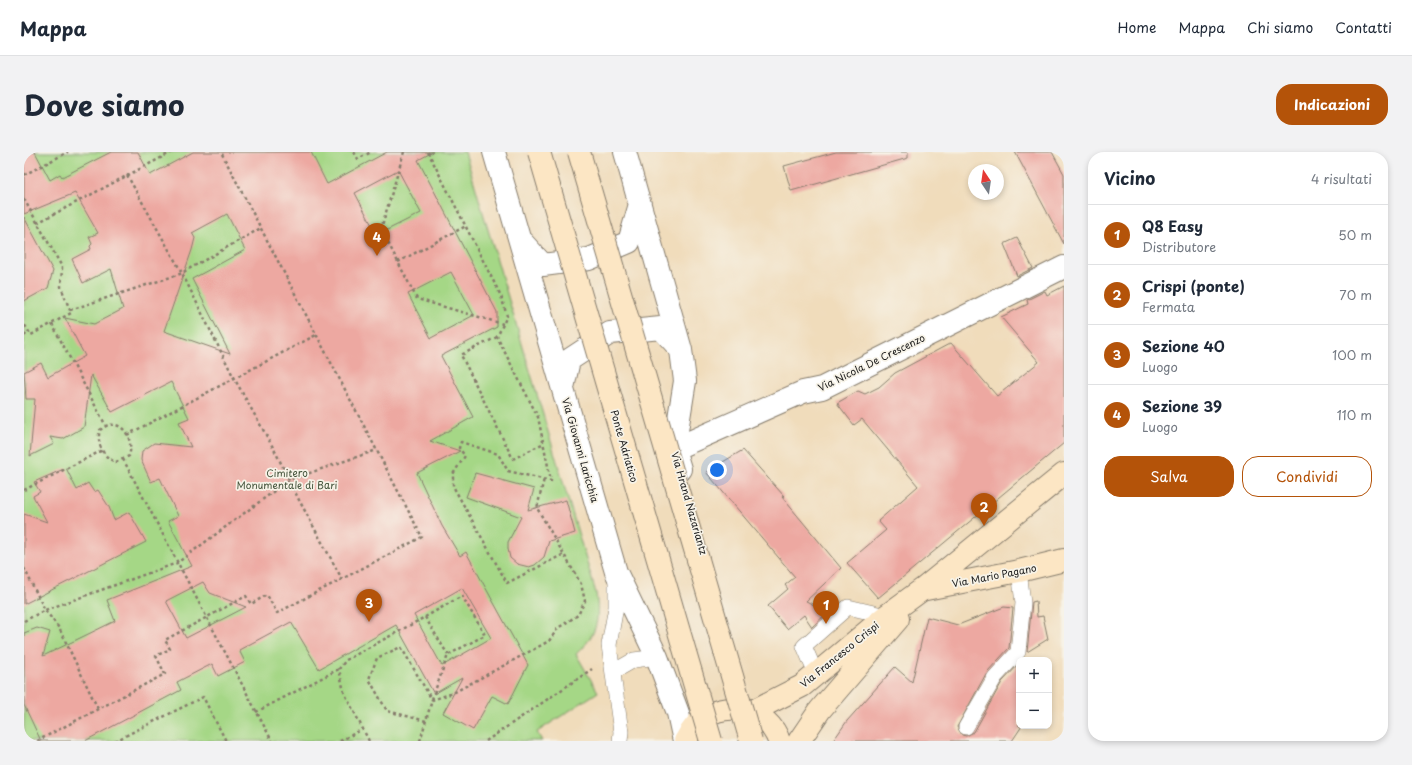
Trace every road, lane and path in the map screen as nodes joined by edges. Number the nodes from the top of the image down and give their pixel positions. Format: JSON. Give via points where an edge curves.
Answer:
{"nodes":[{"id":1,"x":68,"y":152,"type":"edge"},
{"id":2,"x":172,"y":152,"type":"edge"},
{"id":3,"x":221,"y":152,"type":"edge"},
{"id":4,"x":354,"y":152,"type":"edge"},
{"id":5,"x":371,"y":152,"type":"edge"},
{"id":6,"x":404,"y":152,"type":"edge"},
{"id":7,"x":428,"y":152,"type":"edge"},
{"id":8,"x":494,"y":152,"type":"edge"},
{"id":9,"x":539,"y":152,"type":"edge"},
{"id":10,"x":579,"y":152,"type":"edge"},
{"id":11,"x":625,"y":152,"type":"edge"},
{"id":12,"x":24,"y":175,"type":"edge"},
{"id":13,"x":127,"y":175,"type":"junction"},
{"id":14,"x":24,"y":199,"type":"edge"},
{"id":15,"x":640,"y":204,"type":"junction"},
{"id":16,"x":37,"y":222,"type":"junction"},
{"id":17,"x":466,"y":226,"type":"junction"},
{"id":18,"x":261,"y":228,"type":"junction"},
{"id":19,"x":519,"y":237,"type":"junction"},
{"id":20,"x":398,"y":262,"type":"junction"},
{"id":21,"x":1064,"y":267,"type":"edge"},
{"id":22,"x":182,"y":273,"type":"junction"},
{"id":23,"x":70,"y":310,"type":"junction"},
{"id":24,"x":24,"y":324,"type":"edge"},
{"id":25,"x":52,"y":324,"type":"junction"},
{"id":26,"x":503,"y":324,"type":"junction"},
{"id":27,"x":29,"y":332,"type":"junction"},
{"id":28,"x":316,"y":334,"type":"junction"},
{"id":29,"x":24,"y":336,"type":"edge"},
{"id":30,"x":497,"y":337,"type":"junction"},
{"id":31,"x":681,"y":350,"type":"junction"},
{"id":32,"x":234,"y":378,"type":"junction"},
{"id":33,"x":563,"y":388,"type":"junction"},
{"id":34,"x":106,"y":426,"type":"junction"},
{"id":35,"x":127,"y":434,"type":"junction"},
{"id":36,"x":544,"y":443,"type":"junction"},
{"id":37,"x":674,"y":449,"type":"junction"},
{"id":38,"x":103,"y":450,"type":"junction"},
{"id":39,"x":377,"y":450,"type":"junction"},
{"id":40,"x":122,"y":459,"type":"junction"},
{"id":41,"x":1064,"y":474,"type":"edge"},
{"id":42,"x":544,"y":479,"type":"junction"},
{"id":43,"x":289,"y":480,"type":"junction"},
{"id":44,"x":24,"y":490,"type":"edge"},
{"id":45,"x":564,"y":554,"type":"junction"},
{"id":46,"x":1064,"y":560,"type":"edge"},
{"id":47,"x":177,"y":563,"type":"junction"},
{"id":48,"x":24,"y":568,"type":"edge"},
{"id":49,"x":1019,"y":571,"type":"junction"},
{"id":50,"x":616,"y":572,"type":"junction"},
{"id":51,"x":342,"y":578,"type":"junction"},
{"id":52,"x":923,"y":589,"type":"junction"},
{"id":53,"x":45,"y":610,"type":"junction"},
{"id":54,"x":425,"y":616,"type":"junction"},
{"id":55,"x":886,"y":616,"type":"junction"},
{"id":56,"x":206,"y":618,"type":"junction"},
{"id":57,"x":24,"y":621,"type":"edge"},
{"id":58,"x":448,"y":656,"type":"junction"},
{"id":59,"x":657,"y":657,"type":"junction"},
{"id":60,"x":340,"y":669,"type":"junction"},
{"id":61,"x":592,"y":669,"type":"dead end"},
{"id":62,"x":613,"y":672,"type":"junction"},
{"id":63,"x":816,"y":674,"type":"junction"},
{"id":64,"x":432,"y":700,"type":"junction"},
{"id":65,"x":98,"y":709,"type":"junction"},
{"id":66,"x":256,"y":712,"type":"junction"},
{"id":67,"x":751,"y":712,"type":"junction"},
{"id":68,"x":426,"y":721,"type":"junction"},
{"id":69,"x":966,"y":727,"type":"dead end"},
{"id":70,"x":364,"y":729,"type":"junction"},
{"id":71,"x":491,"y":740,"type":"edge"},
{"id":72,"x":37,"y":741,"type":"edge"},
{"id":73,"x":115,"y":741,"type":"edge"},
{"id":74,"x":226,"y":741,"type":"edge"},
{"id":75,"x":272,"y":741,"type":"edge"},
{"id":76,"x":340,"y":741,"type":"edge"},
{"id":77,"x":370,"y":741,"type":"edge"},
{"id":78,"x":420,"y":741,"type":"edge"},
{"id":79,"x":486,"y":741,"type":"edge"},
{"id":80,"x":620,"y":741,"type":"edge"},
{"id":81,"x":685,"y":741,"type":"edge"},
{"id":82,"x":711,"y":741,"type":"edge"},
{"id":83,"x":750,"y":741,"type":"edge"},
{"id":84,"x":779,"y":741,"type":"edge"},
{"id":85,"x":799,"y":741,"type":"edge"}],
"edges":[{"from":1,"to":12,"type":"path"},
{"from":2,"to":13,"type":"path"},
{"from":3,"to":18,"type":"path"},
{"from":4,"to":5,"type":"path","via":[[358,159]]},
{"from":6,"to":20,"type":"path","via":[[381,229]]},
{"from":7,"to":17,"type":"path"},
{"from":8,"to":19,"type":"street","name":"Via Giovanni Laricchia"},
{"from":9,"to":82,"type":"main road","name":"Ponte Adriatico","bridge":true},
{"from":10,"to":83,"type":"main road","bridge":true},
{"from":11,"to":15,"type":"street","name":"Via Hrand Nazariantz"},
{"from":13,"to":16,"type":"path"},
{"from":13,"to":22,"type":"path"},
{"from":14,"to":16,"type":"path"},
{"from":15,"to":19,"type":"street","via":[[629,242],[589,259],[543,265]]},
{"from":15,"to":31,"type":"street","name":"Via Hrand Nazariantz"},
{"from":16,"to":23,"type":"path","via":[[62,267],[61,287]]},
{"from":17,"to":20,"type":"path"},
{"from":17,"to":26,"type":"path","via":[[501,296],[507,316]]},
{"from":18,"to":22,"type":"path"},
{"from":18,"to":28,"type":"path"},
{"from":19,"to":33,"type":"street","name":"Via Giovanni Laricchia"},
{"from":20,"to":26,"type":"path","via":[[418,299]]},
{"from":21,"to":37,"type":"street","name":"Via Nicola De Crescenzo","via":[[822,388],[803,392]]},
{"from":22,"to":23,"type":"path"},
{"from":22,"to":32,"type":"path"},
{"from":23,"to":25,"type":"path","via":[[71,313]]},
{"from":24,"to":27,"type":"path"},
{"from":25,"to":27,"type":"path","via":[[31,335]]},
{"from":25,"to":34,"type":"path"},
{"from":26,"to":30,"type":"path"},
{"from":27,"to":29,"type":"path"},
{"from":28,"to":32,"type":"path"},
{"from":28,"to":39,"type":"path"},
{"from":30,"to":36,"type":"path","via":[[538,417]]},
{"from":30,"to":36,"type":"path","via":[[461,355],[513,459]]},
{"from":31,"to":33,"type":"street","via":[[661,328],[610,333],[569,360]]},
{"from":31,"to":37,"type":"street","name":"Via Hrand Nazariantz","via":[[685,381]]},
{"from":32,"to":35,"type":"path"},
{"from":32,"to":43,"type":"path"},
{"from":33,"to":50,"type":"street","name":"Via Giovanni Laricchia"},
{"from":34,"to":35,"type":"path","via":[[113,423],[120,425]]},
{"from":34,"to":38,"type":"path","via":[[100,430],[98,436]]},
{"from":35,"to":40,"type":"path","via":[[132,449],[129,456]]},
{"from":36,"to":42,"type":"path","via":[[551,480]]},
{"from":37,"to":67,"type":"street","name":"Via Hrand Nazariantz"},
{"from":38,"to":40,"type":"path","via":[[108,458],[116,462]]},
{"from":38,"to":44,"type":"path"},
{"from":39,"to":43,"type":"path"},
{"from":39,"to":51,"type":"path","via":[[422,537]]},
{"from":40,"to":47,"type":"path"},
{"from":41,"to":52,"type":"main road","name":"Via Francesco Crispi"},
{"from":42,"to":45,"type":"path","via":[[537,508]]},
{"from":42,"to":45,"type":"path","via":[[508,471],[498,454],[462,442],[459,448],[465,456],[453,474],[453,486],[507,583]]},
{"from":43,"to":47,"type":"path"},
{"from":43,"to":51,"type":"path"},
{"from":45,"to":64,"type":"path","via":[[581,584],[585,601],[578,615],[558,628],[549,641],[453,694]]},
{"from":46,"to":49,"type":"main road","name":"Via Mario Pagano"},
{"from":47,"to":53,"type":"path"},
{"from":47,"to":56,"type":"path"},
{"from":48,"to":53,"type":"path"},
{"from":49,"to":52,"type":"main road","name":"Via Mario Pagano"},
{"from":49,"to":69,"type":"lane","via":[[1023,603],[1018,652],[994,677]]},
{"from":50,"to":59,"type":"street","name":"Via Giovanni Laricchia"},
{"from":50,"to":62,"type":"lane","via":[[616,607],[609,645]]},
{"from":51,"to":56,"type":"path","via":[[277,613],[267,596],[251,604],[246,596]]},
{"from":52,"to":55,"type":"main road","name":"Via Francesco Crispi"},
{"from":52,"to":85,"type":"main road","name":"Via Francesco Crispi","via":[[820,710]]},
{"from":53,"to":57,"type":"path"},
{"from":53,"to":65,"type":"path","via":[[59,628]]},
{"from":54,"to":58,"type":"path"},
{"from":54,"to":58,"type":"path","via":[[462,596],[485,635]]},
{"from":54,"to":60,"type":"path","via":[[346,660]]},
{"from":55,"to":63,"type":"main road","name":"Via Francesco Crispi"},
{"from":55,"to":63,"type":"lane","via":[[848,607],[804,646]]},
{"from":56,"to":65,"type":"path","via":[[165,640],[170,649],[156,656],[165,674]]},
{"from":56,"to":66,"type":"path"},
{"from":58,"to":64,"type":"path"},
{"from":59,"to":62,"type":"lane","via":[[634,660]]},
{"from":59,"to":81,"type":"street","name":"Via Giovanni Laricchia","via":[[678,712]]},
{"from":60,"to":66,"type":"path"},
{"from":60,"to":70,"type":"path","via":[[344,692]]},
{"from":61,"to":71,"type":"path"},
{"from":62,"to":80,"type":"lane"},
{"from":63,"to":67,"type":"main road","name":"Via Francesco Crispi","via":[[802,686]]},
{"from":64,"to":68,"type":"path"},
{"from":64,"to":68,"type":"path","via":[[401,647],[377,658],[369,679],[387,711]]},
{"from":65,"to":72,"type":"path"},
{"from":66,"to":75,"type":"path"},
{"from":67,"to":81,"type":"main road","via":[[734,709],[710,714],[696,724]]},
{"from":67,"to":84,"type":"main road","via":[[768,724],[777,734]]},
{"from":68,"to":78,"type":"path"},
{"from":70,"to":76,"type":"path"},
{"from":70,"to":77,"type":"path"},
{"from":71,"to":79,"type":"path"},
{"from":73,"to":74,"type":"path","via":[[203,697]]}]}
